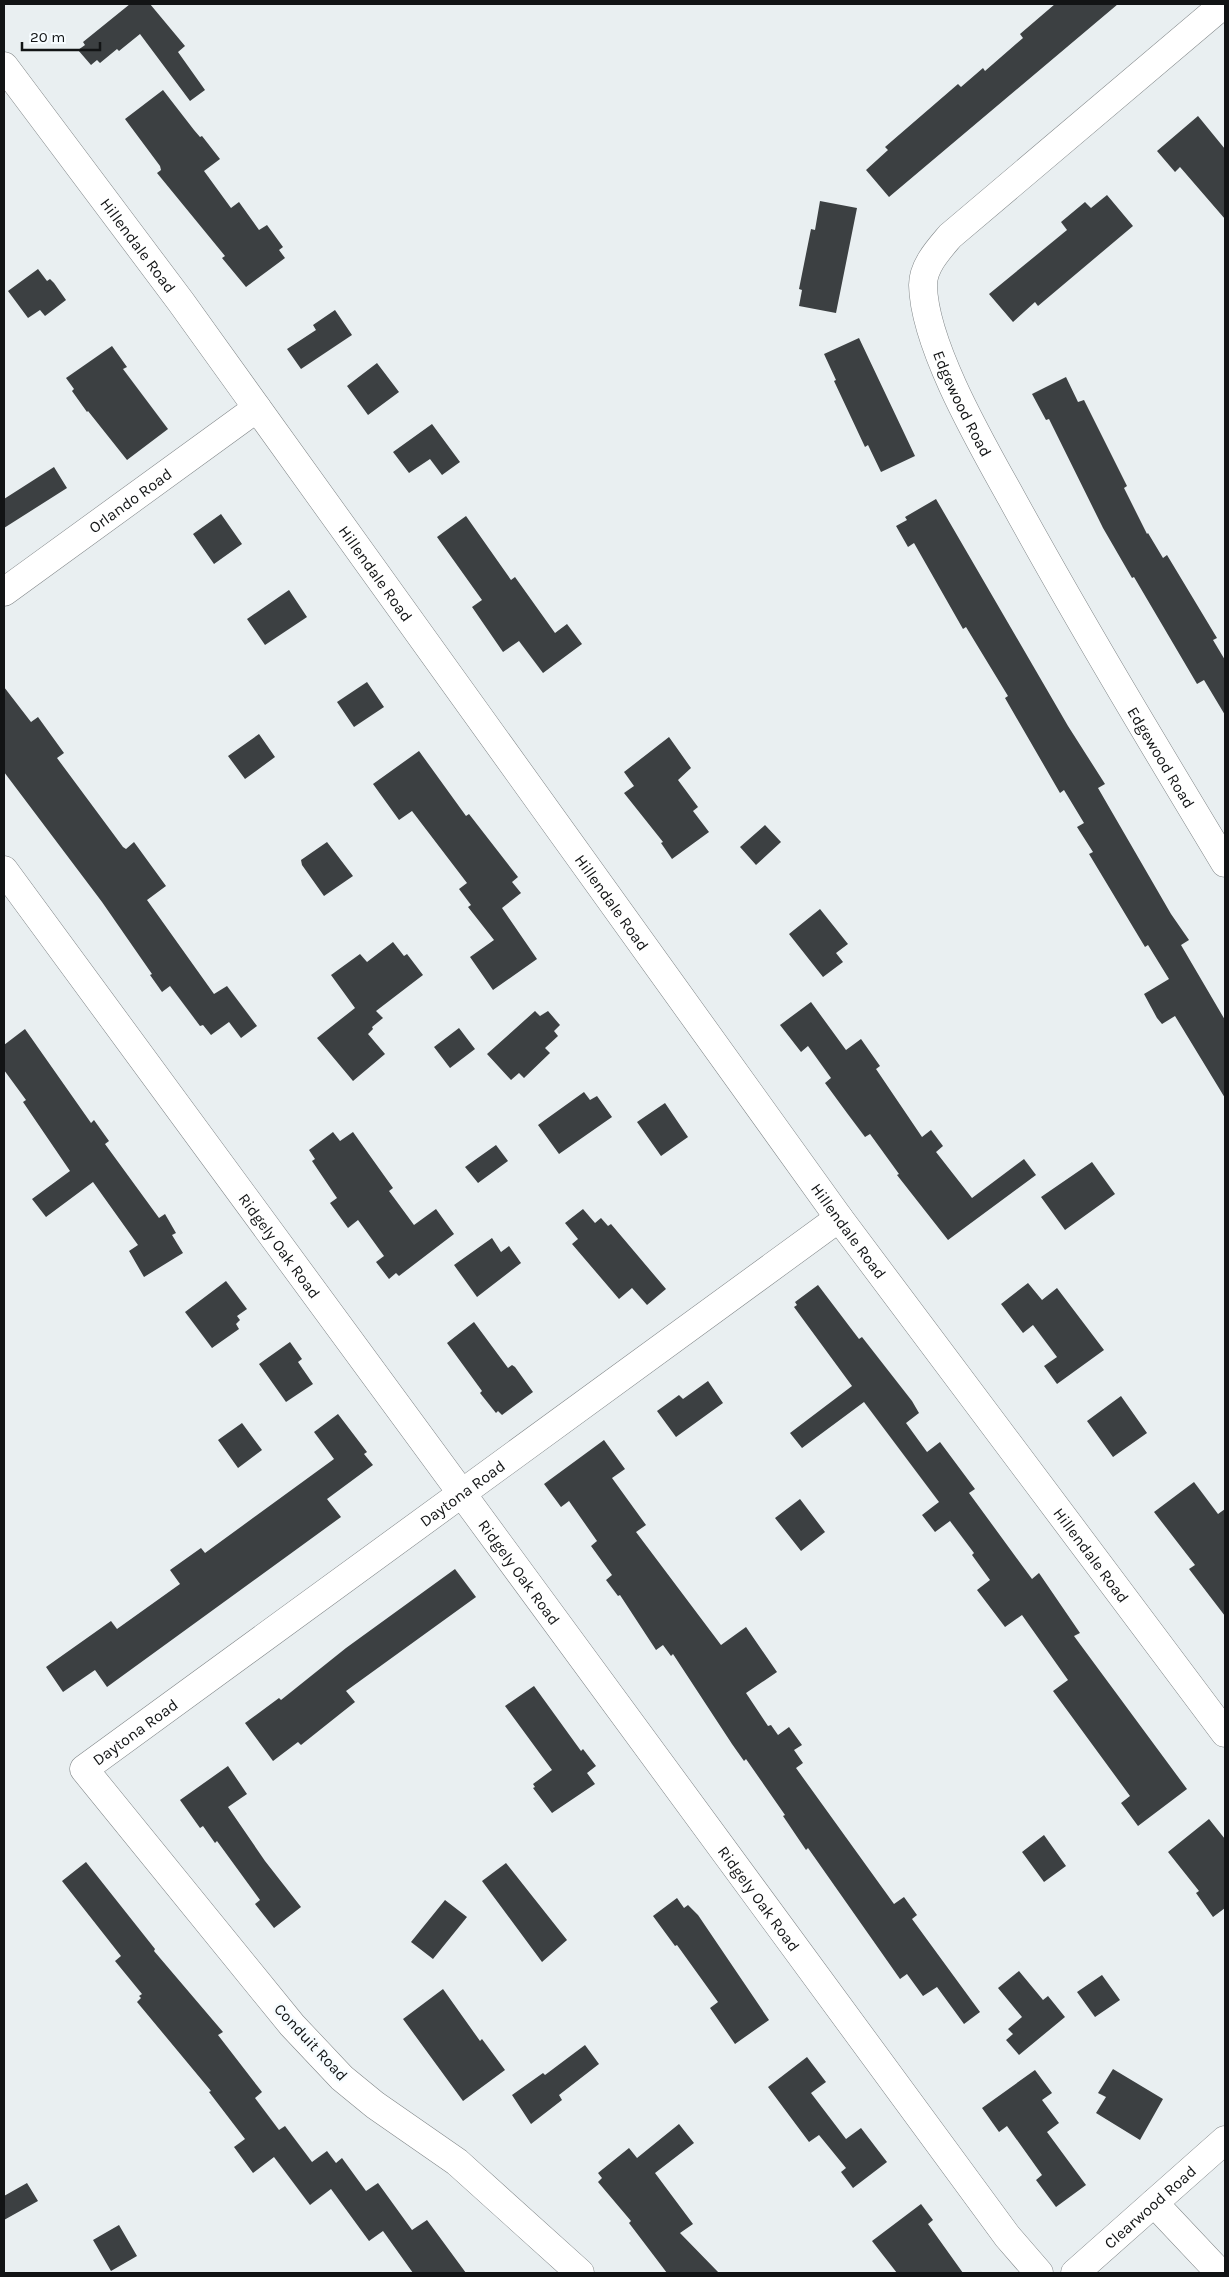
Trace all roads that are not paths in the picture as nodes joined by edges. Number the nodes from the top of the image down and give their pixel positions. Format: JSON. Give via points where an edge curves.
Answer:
{"nodes":[{"id":1,"x":1221,"y":14,"type":"edge"},
{"id":2,"x":4,"y":66,"type":"edge"},
{"id":3,"x":257,"y":408,"type":"junction"},
{"id":4,"x":4,"y":592,"type":"edge"},
{"id":5,"x":1225,"y":863,"type":"edge"},
{"id":6,"x":4,"y":870,"type":"edge"},
{"id":7,"x":839,"y":1218,"type":"junction"},
{"id":8,"x":462,"y":1494,"type":"junction"},
{"id":9,"x":1225,"y":1733,"type":"edge"},
{"id":10,"x":84,"y":1769,"type":"joint"},
{"id":11,"x":1225,"y":2140,"type":"edge"},
{"id":12,"x":1154,"y":2203,"type":"junction"},
{"id":13,"x":580,"y":2273,"type":"edge"},
{"id":14,"x":1039,"y":2273,"type":"edge"},
{"id":15,"x":1075,"y":2273,"type":"edge"},
{"id":16,"x":1220,"y":2273,"type":"edge"}],
"edges":[{"from":1,"to":5,"type":"street","name":"Edgewood Road","via":[[950,236],[930,263],[923,282],[933,336],[982,445],[1074,612]]},
{"from":2,"to":3,"type":"street","name":"Hillendale Road"},
{"from":3,"to":4,"type":"street","name":"Orlando Road"},
{"from":3,"to":7,"type":"street","name":"Hillendale Road"},
{"from":6,"to":8,"type":"street","name":"Ridgely Oak Road"},
{"from":7,"to":8,"type":"street","name":"Daytona Road"},
{"from":7,"to":9,"type":"street","name":"Hillendale Road"},
{"from":8,"to":10,"type":"street","name":"Daytona Road"},
{"from":8,"to":14,"type":"street","name":"Ridgely Oak Road","via":[[1001,2228]]},
{"from":10,"to":13,"type":"street","name":"Conduit Road","via":[[292,2025],[320,2055],[375,2105],[457,2162]]},
{"from":11,"to":12,"type":"street","name":"Clearwood Road"},
{"from":12,"to":15,"type":"street","name":"Clearwood Road"},
{"from":12,"to":16,"type":"street"}]}
